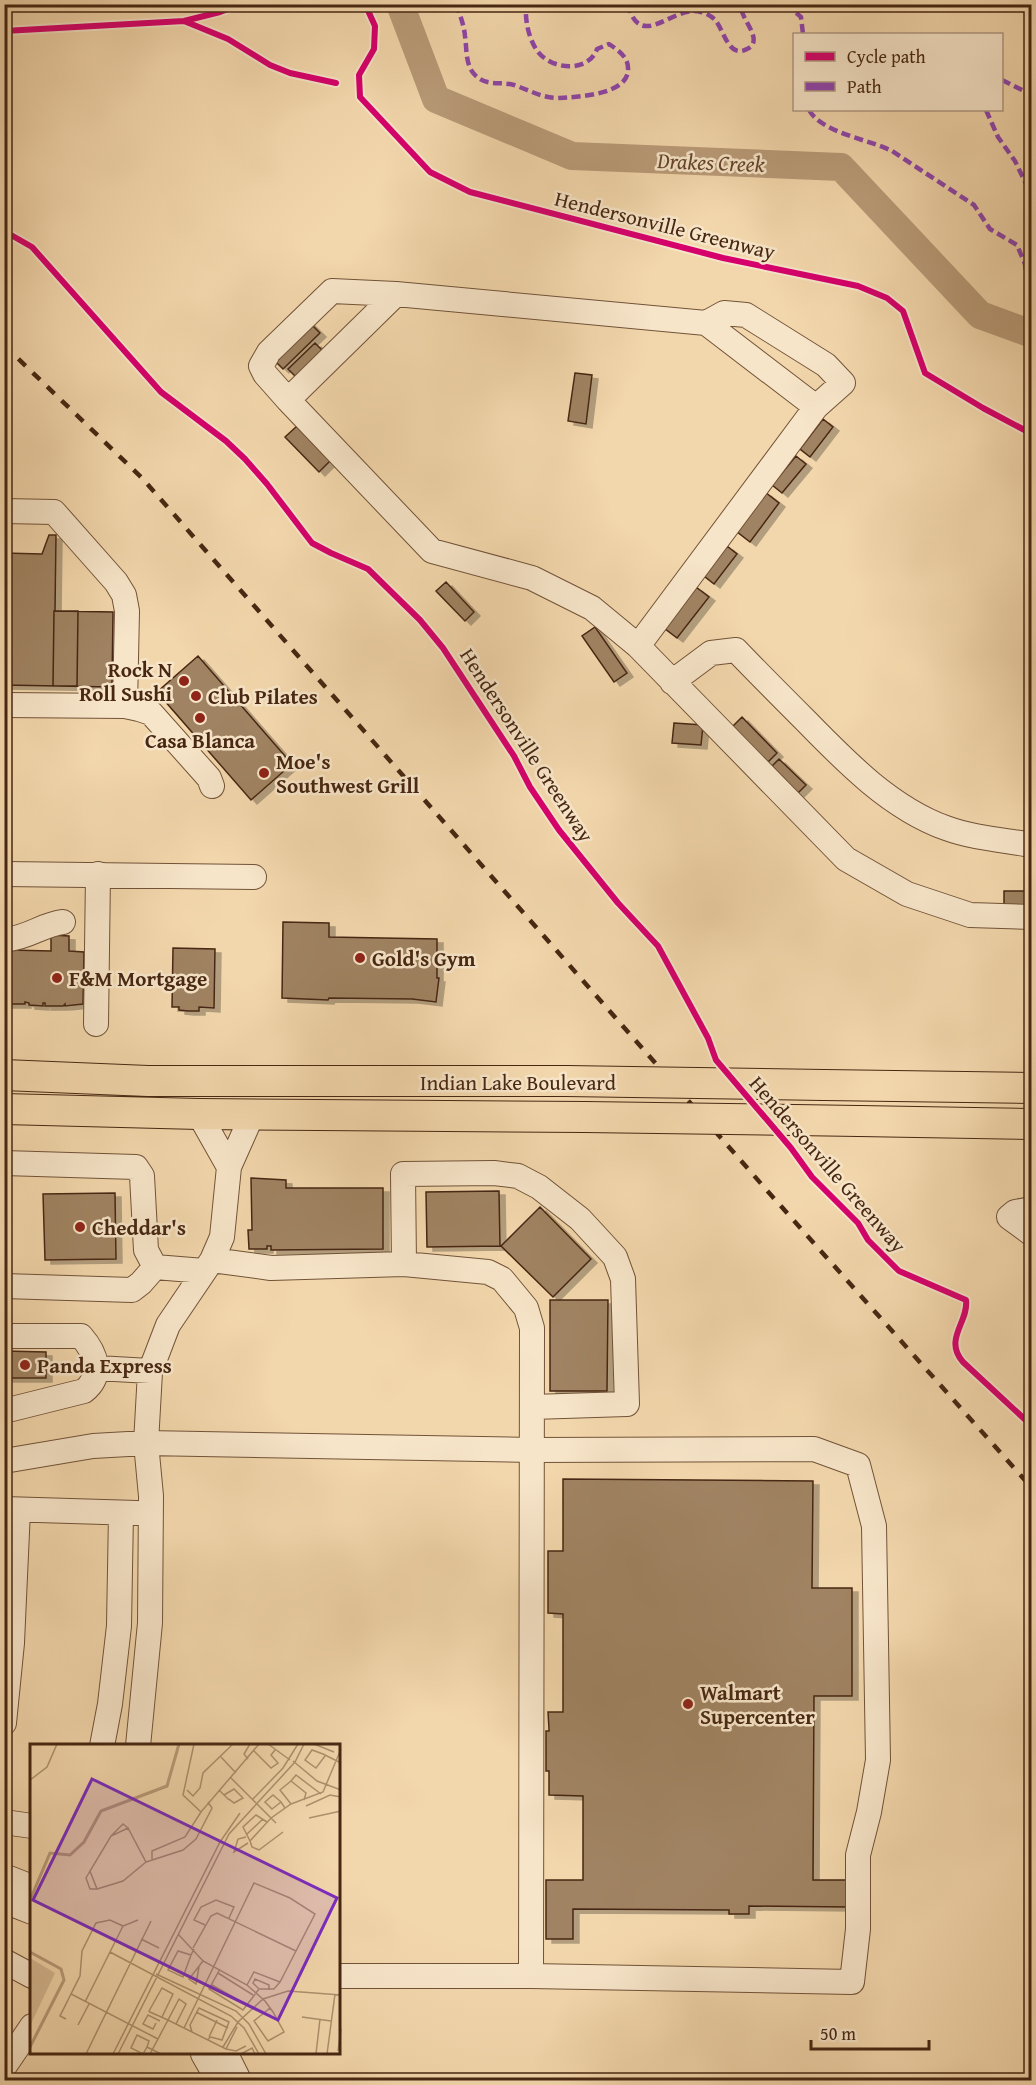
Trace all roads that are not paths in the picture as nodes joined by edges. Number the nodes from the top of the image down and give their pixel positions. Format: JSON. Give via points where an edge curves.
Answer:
{"nodes":[{"id":1,"x":396,"y":294,"type":"junction"},
{"id":2,"x":706,"y":323,"type":"junction"},
{"id":3,"x":288,"y":400,"type":"junction"},
{"id":4,"x":816,"y":407,"type":"junction"},
{"id":5,"x":4,"y":511,"type":"edge"},
{"id":6,"x":638,"y":646,"type":"junction"},
{"id":7,"x":672,"y":682,"type":"junction"},
{"id":8,"x":4,"y":705,"type":"edge"},
{"id":9,"x":125,"y":706,"type":"junction"},
{"id":10,"x":212,"y":786,"type":"dead end"},
{"id":11,"x":1032,"y":845,"type":"edge"},
{"id":12,"x":4,"y":874,"type":"edge"},
{"id":13,"x":98,"y":874,"type":"junction"},
{"id":14,"x":254,"y":877,"type":"dead end"},
{"id":15,"x":1032,"y":916,"type":"edge"},
{"id":16,"x":63,"y":922,"type":"dead end"},
{"id":17,"x":9,"y":939,"type":"dead end"},
{"id":18,"x":96,"y":1024,"type":"dead end"},
{"id":19,"x":4,"y":1075,"type":"edge"},
{"id":20,"x":1032,"y":1088,"type":"edge"},
{"id":21,"x":4,"y":1109,"type":"edge"},
{"id":22,"x":253,"y":1113,"type":"junction"},
{"id":23,"x":199,"y":1114,"type":"junction"},
{"id":24,"x":1032,"y":1124,"type":"edge"},
{"id":25,"x":4,"y":1162,"type":"edge"},
{"id":26,"x":229,"y":1167,"type":"junction"},
{"id":27,"x":1032,"y":1209,"type":"edge"},
{"id":28,"x":1032,"y":1234,"type":"edge"},
{"id":29,"x":404,"y":1264,"type":"junction"},
{"id":30,"x":208,"y":1265,"type":"junction"},
{"id":31,"x":155,"y":1267,"type":"junction"},
{"id":32,"x":4,"y":1286,"type":"edge"},
{"id":33,"x":4,"y":1336,"type":"edge"},
{"id":34,"x":97,"y":1368,"type":"junction"},
{"id":35,"x":150,"y":1371,"type":"junction"},
{"id":36,"x":532,"y":1407,"type":"junction"},
{"id":37,"x":4,"y":1409,"type":"edge"},
{"id":38,"x":146,"y":1443,"type":"junction"},
{"id":39,"x":532,"y":1450,"type":"junction"},
{"id":40,"x":4,"y":1461,"type":"edge"},
{"id":41,"x":11,"y":1510,"type":"edge"},
{"id":42,"x":122,"y":1513,"type":"junction"},
{"id":43,"x":150,"y":1514,"type":"junction"},
{"id":44,"x":4,"y":1723,"type":"edge"},
{"id":45,"x":102,"y":1744,"type":"edge"},
{"id":46,"x":138,"y":1744,"type":"edge"},
{"id":47,"x":4,"y":1822,"type":"edge"},
{"id":48,"x":30,"y":1826,"type":"edge"},
{"id":49,"x":4,"y":1876,"type":"edge"},
{"id":50,"x":30,"y":1886,"type":"edge"},
{"id":51,"x":4,"y":1901,"type":"edge"},
{"id":52,"x":30,"y":1911,"type":"edge"},
{"id":53,"x":4,"y":1961,"type":"edge"},
{"id":54,"x":30,"y":1975,"type":"edge"},
{"id":55,"x":340,"y":1976,"type":"edge"},
{"id":56,"x":531,"y":1976,"type":"junction"},
{"id":57,"x":30,"y":2029,"type":"edge"},
{"id":58,"x":204,"y":2055,"type":"edge"},
{"id":59,"x":226,"y":2055,"type":"edge"},
{"id":60,"x":4,"y":2067,"type":"edge"},
{"id":61,"x":218,"y":2080,"type":"edge"},
{"id":62,"x":239,"y":2080,"type":"edge"}],
"edges":[{"from":1,"to":2,"type":"street"},
{"from":1,"to":3,"type":"street"},
{"from":1,"to":3,"type":"street","via":[[332,291],[269,352],[261,366]]},
{"from":2,"to":4,"type":"street"},
{"from":2,"to":4,"type":"street","via":[[724,313],[746,315],[826,365],[843,383]]},
{"from":3,"to":6,"type":"street","via":[[432,551],[532,578],[592,608]]},
{"from":4,"to":6,"type":"street"},
{"from":5,"to":9,"type":"street","via":[[54,512],[124,595]]},
{"from":6,"to":7,"type":"street"},
{"from":7,"to":11,"type":"street","via":[[711,653],[736,650],[850,766],[891,797],[945,828]]},
{"from":7,"to":15,"type":"street","via":[[846,860],[908,894],[970,915]]},
{"from":8,"to":9,"type":"street"},
{"from":9,"to":10,"type":"street","via":[[151,713]]},
{"from":12,"to":13,"type":"street"},
{"from":13,"to":14,"type":"street"},
{"from":13,"to":18,"type":"street"},
{"from":16,"to":17,"type":"street"},
{"from":19,"to":20,"type":"main road","name":"Indian Lake Boulevard","bridge":true,"via":[[148,1081],[566,1081]]},
{"from":21,"to":23,"type":"main road","name":"Indian Lake Boulevard"},
{"from":22,"to":23,"type":"main road","name":"Indian Lake Boulevard"},
{"from":22,"to":24,"type":"main road","name":"Indian Lake Boulevard","bridge":true},
{"from":22,"to":26,"type":"street"},
{"from":23,"to":26,"type":"street"},
{"from":25,"to":31,"type":"street","via":[[136,1167],[142,1176],[146,1250]]},
{"from":26,"to":30,"type":"street","via":[[222,1237]]},
{"from":27,"to":28,"type":"street","via":[[1015,1212],[1010,1218]]},
{"from":29,"to":30,"type":"street","via":[[271,1269]]},
{"from":29,"to":36,"type":"street","via":[[488,1272],[501,1279],[526,1308],[532,1328]]},
{"from":29,"to":36,"type":"street","via":[[403,1174],[518,1176],[580,1219],[615,1257],[623,1279],[627,1404]]},
{"from":30,"to":31,"type":"street"},
{"from":30,"to":35,"type":"street","via":[[168,1325]]},
{"from":31,"to":32,"type":"street","via":[[132,1290]]},
{"from":33,"to":34,"type":"street","via":[[81,1336],[91,1347]]},
{"from":34,"to":35,"type":"street"},
{"from":34,"to":37,"type":"street","via":[[92,1385],[84,1391]]},
{"from":35,"to":38,"type":"street"},
{"from":36,"to":39,"type":"street"},
{"from":38,"to":39,"type":"street"},
{"from":38,"to":40,"type":"street","via":[[93,1446]]},
{"from":38,"to":43,"type":"street"},
{"from":39,"to":56,"type":"street"},
{"from":39,"to":56,"type":"street","via":[[814,1449],[858,1465],[874,1526],[878,1760],[858,1855],[858,1929],[852,1982]]},
{"from":41,"to":42,"type":"street"},
{"from":41,"to":44,"type":"street","via":[[12,1643]]},
{"from":42,"to":43,"type":"street"},
{"from":42,"to":45,"type":"street","via":[[119,1626]]},
{"from":43,"to":46,"type":"street","via":[[150,1623]]},
{"from":47,"to":48,"type":"street"},
{"from":49,"to":50,"type":"street"},
{"from":51,"to":52,"type":"street"},
{"from":53,"to":54,"type":"street"},
{"from":55,"to":56,"type":"street"},
{"from":57,"to":60,"type":"street"},
{"from":58,"to":61,"type":"street"},
{"from":59,"to":62,"type":"street"}]}
